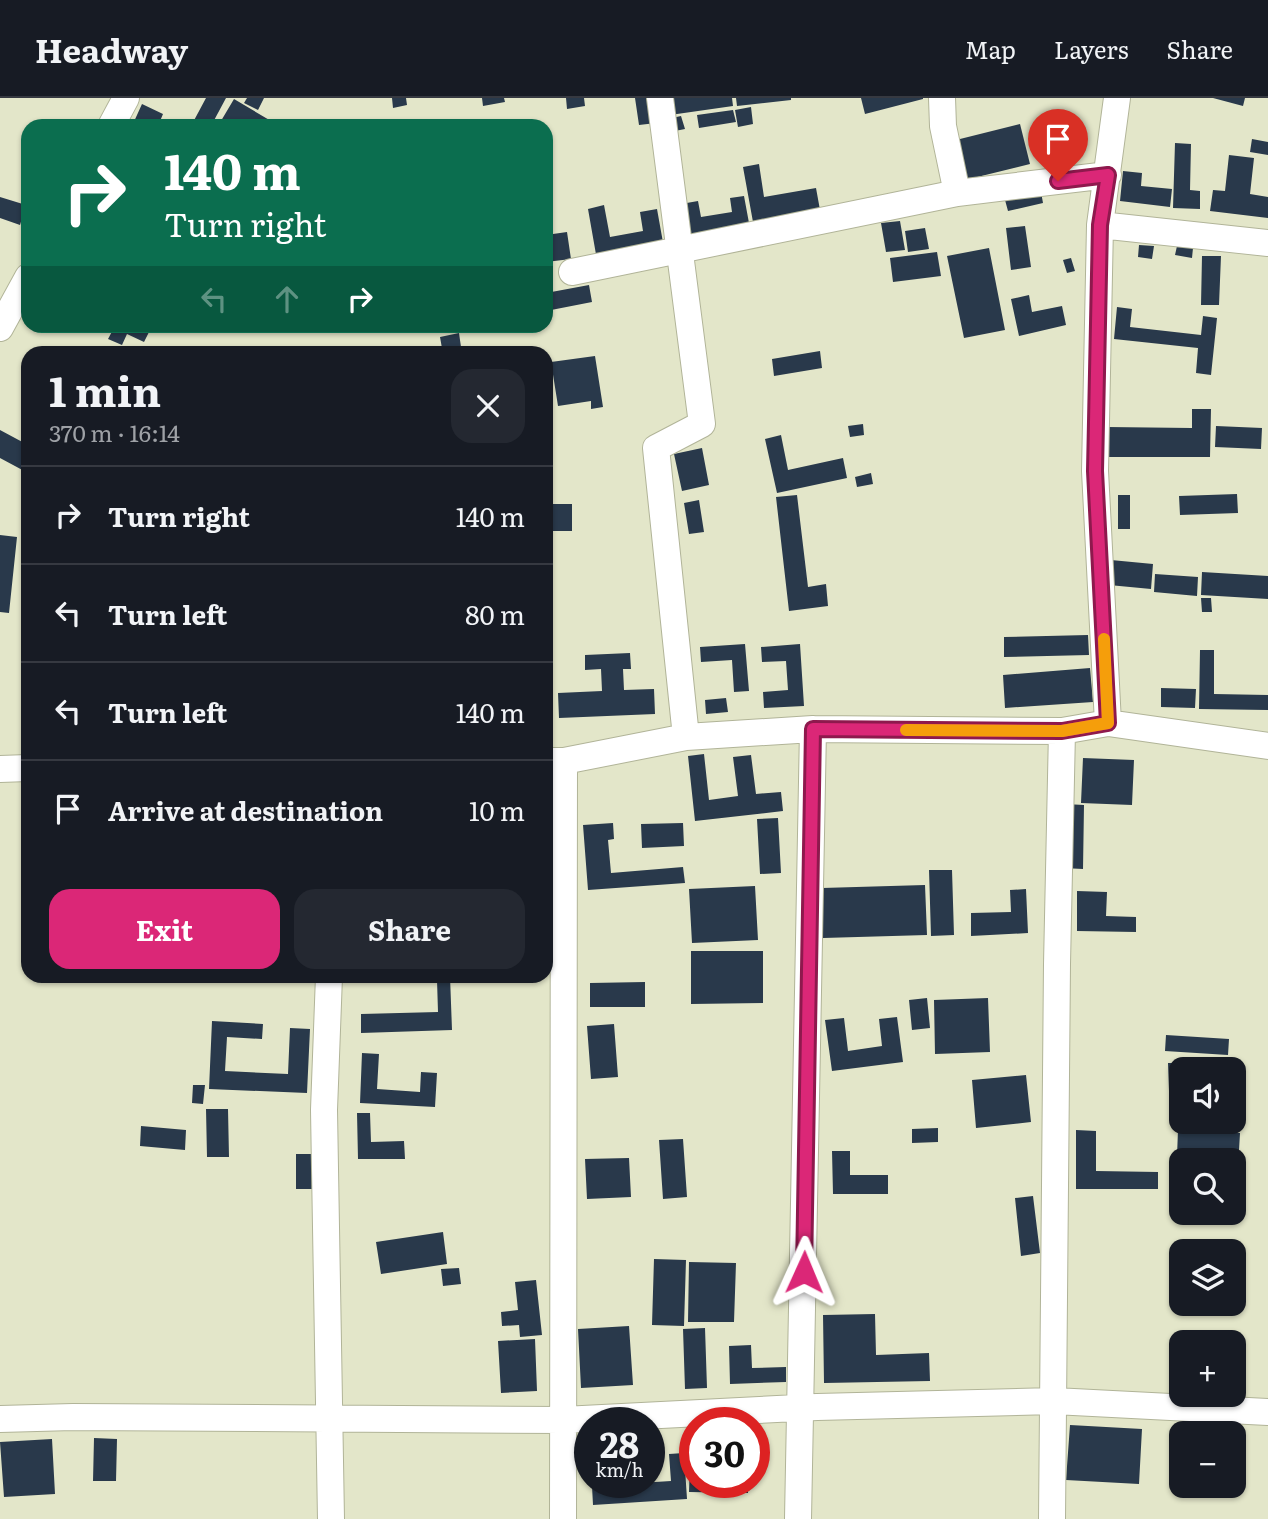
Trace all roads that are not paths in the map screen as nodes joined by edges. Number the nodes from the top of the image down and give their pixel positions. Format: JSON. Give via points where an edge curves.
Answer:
{"nodes":[{"id":1,"x":126,"y":98,"type":"edge"},
{"id":2,"x":660,"y":98,"type":"edge"},
{"id":3,"x":942,"y":98,"type":"edge"},
{"id":4,"x":1117,"y":98,"type":"edge"},
{"id":5,"x":115,"y":119,"type":"edge"},
{"id":6,"x":1108,"y":175,"type":"junction"},
{"id":7,"x":957,"y":193,"type":"junction"},
{"id":8,"x":1100,"y":225,"type":"junction"},
{"id":9,"x":1268,"y":243,"type":"edge"},
{"id":10,"x":681,"y":250,"type":"junction"},
{"id":11,"x":572,"y":272,"type":"dead end"},
{"id":12,"x":21,"y":290,"type":"edge"},
{"id":13,"x":0,"y":328,"type":"edge"},
{"id":14,"x":1108,"y":723,"type":"junction"},
{"id":15,"x":813,"y":729,"type":"junction"},
{"id":16,"x":1062,"y":731,"type":"junction"},
{"id":17,"x":687,"y":737,"type":"junction"},
{"id":18,"x":1268,"y":746,"type":"edge"},
{"id":19,"x":555,"y":761,"type":"edge"},
{"id":20,"x":21,"y":768,"type":"edge"},
{"id":21,"x":0,"y":769,"type":"edge"},
{"id":22,"x":329,"y":983,"type":"edge"},
{"id":23,"x":1054,"y":1401,"type":"junction"},
{"id":24,"x":801,"y":1408,"type":"junction"},
{"id":25,"x":1268,"y":1412,"type":"edge"},
{"id":26,"x":0,"y":1419,"type":"edge"},
{"id":27,"x":329,"y":1419,"type":"junction"},
{"id":28,"x":563,"y":1420,"type":"junction"},
{"id":29,"x":331,"y":1519,"type":"edge"},
{"id":30,"x":563,"y":1519,"type":"edge"},
{"id":31,"x":798,"y":1519,"type":"edge"},
{"id":32,"x":1052,"y":1519,"type":"edge"}],
"edges":[{"from":1,"to":5,"type":"street"},
{"from":2,"to":10,"type":"street"},
{"from":3,"to":7,"type":"street"},
{"from":4,"to":6,"type":"street"},
{"from":6,"to":7,"type":"street"},
{"from":6,"to":8,"type":"street"},
{"from":7,"to":10,"type":"street"},
{"from":8,"to":9,"type":"street"},
{"from":8,"to":14,"type":"street","via":[[1095,471]]},
{"from":10,"to":11,"type":"street"},
{"from":10,"to":17,"type":"street","via":[[702,424],[656,448]]},
{"from":12,"to":13,"type":"street"},
{"from":14,"to":16,"type":"street"},
{"from":14,"to":18,"type":"street"},
{"from":15,"to":16,"type":"street"},
{"from":15,"to":17,"type":"street"},
{"from":15,"to":24,"type":"street"},
{"from":16,"to":23,"type":"street"},
{"from":17,"to":19,"type":"street"},
{"from":19,"to":28,"type":"street"},
{"from":20,"to":21,"type":"street"},
{"from":22,"to":27,"type":"street","via":[[324,1110]]},
{"from":23,"to":24,"type":"street"},
{"from":23,"to":25,"type":"street"},
{"from":23,"to":32,"type":"street"},
{"from":24,"to":28,"type":"street"},
{"from":24,"to":31,"type":"street"},
{"from":26,"to":27,"type":"street"},
{"from":27,"to":28,"type":"street"},
{"from":27,"to":29,"type":"street"},
{"from":28,"to":30,"type":"street"}]}
